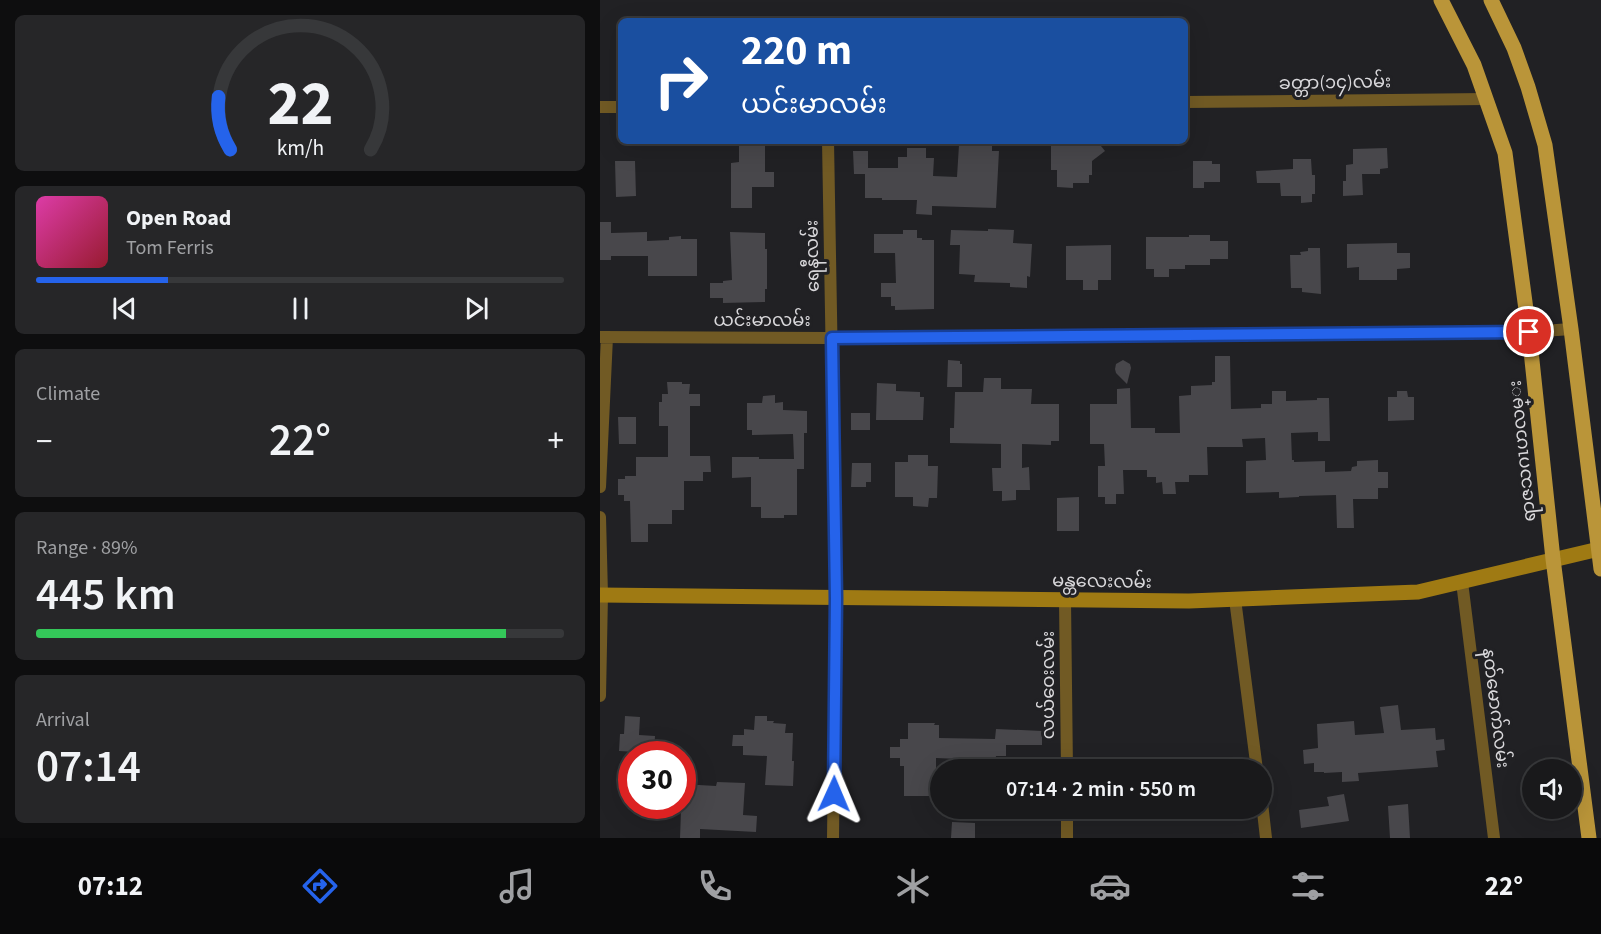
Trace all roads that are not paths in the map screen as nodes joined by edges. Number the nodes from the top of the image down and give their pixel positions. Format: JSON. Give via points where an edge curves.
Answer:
{"nodes":[{"id":1,"x":1441,"y":0,"type":"edge"},
{"id":2,"x":1491,"y":0,"type":"edge"},
{"id":3,"x":1486,"y":99,"type":"junction"},
{"id":4,"x":1188,"y":102,"type":"edge"},
{"id":5,"x":600,"y":107,"type":"edge"},
{"id":6,"x":618,"y":107,"type":"edge"},
{"id":7,"x":828,"y":144,"type":"edge"},
{"id":8,"x":1571,"y":329,"type":"junction"},
{"id":9,"x":1529,"y":332,"type":"junction"},
{"id":10,"x":603,"y":337,"type":"edge"},
{"id":11,"x":832,"y":338,"type":"junction"},
{"id":12,"x":600,"y":487,"type":"edge"},
{"id":13,"x":600,"y":518,"type":"edge"},
{"id":14,"x":1600,"y":548,"type":"edge"},
{"id":15,"x":1553,"y":559,"type":"junction"},
{"id":16,"x":1601,"y":569,"type":"edge"},
{"id":17,"x":1462,"y":582,"type":"junction"},
{"id":18,"x":601,"y":595,"type":"edge"},
{"id":19,"x":836,"y":598,"type":"junction"},
{"id":20,"x":1235,"y":599,"type":"junction"},
{"id":21,"x":1065,"y":600,"type":"junction"},
{"id":22,"x":600,"y":696,"type":"edge"},
{"id":23,"x":1067,"y":759,"type":"edge"},
{"id":24,"x":1256,"y":759,"type":"edge"},
{"id":25,"x":1067,"y":819,"type":"edge"},
{"id":26,"x":1264,"y":819,"type":"edge"},
{"id":27,"x":833,"y":838,"type":"edge"},
{"id":28,"x":1067,"y":838,"type":"edge"},
{"id":29,"x":1266,"y":838,"type":"edge"},
{"id":30,"x":1494,"y":838,"type":"edge"},
{"id":31,"x":1589,"y":838,"type":"edge"}],
"edges":[{"from":1,"to":3,"type":"main road","name":"ရာဇသဂၤဟလမ္း","via":[[1474,65]]},
{"from":2,"to":8,"type":"main road","via":[[1514,48],[1545,145]]},
{"from":3,"to":4,"type":"street","name":"ခတ္တာ(၁၄)လမ်း"},
{"from":3,"to":9,"type":"main road","name":"ရာဇသဂၤဟလမ္း","via":[[1505,153]]},
{"from":5,"to":6,"type":"street"},
{"from":7,"to":11,"type":"street","name":"ရေနီလမ်း"},
{"from":8,"to":9,"type":"street","name":"ယင်းမာလမ်း"},
{"from":8,"to":14,"type":"main road"},
{"from":9,"to":11,"type":"street","name":"ယင်းမာလမ်း"},
{"from":9,"to":15,"type":"main road","name":"ရာဇသဂၤဟလမ္း"},
{"from":10,"to":11,"type":"street","name":"ယင်းမာလမ်း"},
{"from":10,"to":12,"type":"street"},
{"from":11,"to":19,"type":"street","name":"ရေနီလမ်း"},
{"from":13,"to":18,"type":"street"},
{"from":14,"to":15,"type":"main road","name":"မန္တလေးလမ်း"},
{"from":14,"to":16,"type":"main road"},
{"from":15,"to":17,"type":"main road","name":"မန္တလေးလမ်း"},
{"from":15,"to":31,"type":"main road","name":"ရာဇသဂၤဟလမ္း"},
{"from":17,"to":20,"type":"main road","name":"မန္တလေးလမ်း","via":[[1418,592]]},
{"from":17,"to":30,"type":"street","name":"နတ်မောက်လမ်း"},
{"from":18,"to":19,"type":"main road","name":"မန္တလေးလမ်း"},
{"from":18,"to":22,"type":"street"},
{"from":19,"to":21,"type":"main road","name":"မန္တလေးလမ်း"},
{"from":19,"to":27,"type":"street","name":"ရေနီလမ်း"},
{"from":20,"to":21,"type":"main road","name":"မန္တလေးလမ်း"},
{"from":20,"to":24,"type":"street"},
{"from":21,"to":23,"type":"street","name":"လယ်ဝေးလမ်း"},
{"from":25,"to":28,"type":"street"},
{"from":26,"to":29,"type":"street"}]}
